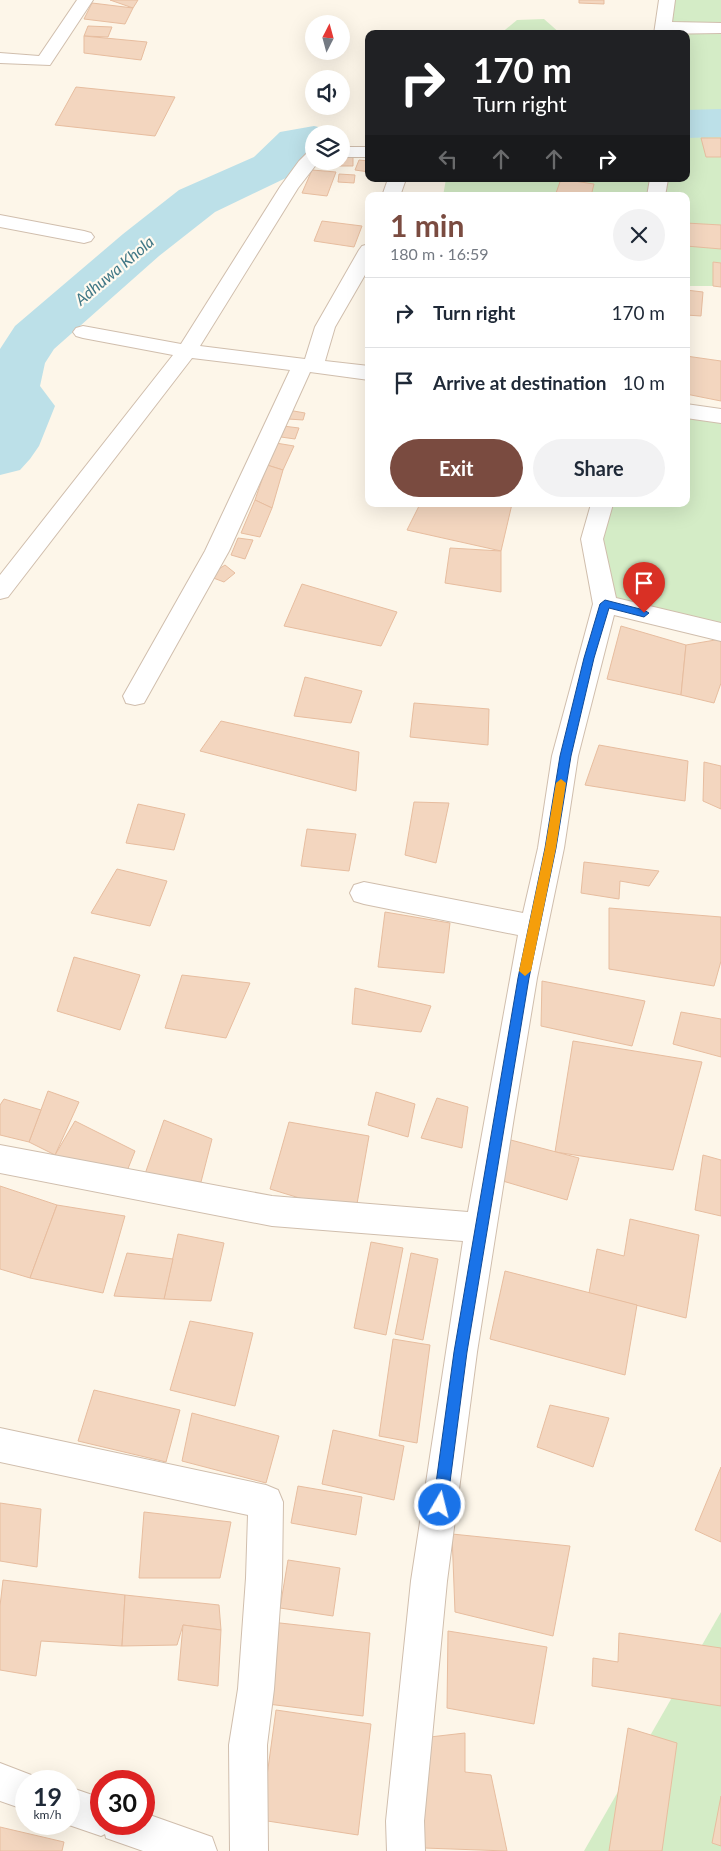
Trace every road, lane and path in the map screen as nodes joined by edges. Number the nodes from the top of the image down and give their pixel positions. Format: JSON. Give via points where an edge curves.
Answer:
{"nodes":[{"id":1,"x":85,"y":0,"type":"edge"},
{"id":2,"x":667,"y":0,"type":"edge"},
{"id":3,"x":721,"y":28,"type":"edge"},
{"id":4,"x":663,"y":30,"type":"edge"},
{"id":5,"x":0,"y":58,"type":"edge"},
{"id":6,"x":350,"y":152,"type":"edge"},
{"id":7,"x":365,"y":152,"type":"edge"},
{"id":8,"x":305,"y":165,"type":"edge"},
{"id":9,"x":0,"y":222,"type":"edge"},
{"id":10,"x":84,"y":237,"type":"dead end"},
{"id":11,"x":365,"y":257,"type":"edge"},
{"id":12,"x":83,"y":332,"type":"dead end"},
{"id":13,"x":187,"y":350,"type":"junction"},
{"id":14,"x":308,"y":366,"type":"junction"},
{"id":15,"x":365,"y":373,"type":"edge"},
{"id":16,"x":690,"y":412,"type":"edge"},
{"id":17,"x":721,"y":416,"type":"edge"},
{"id":18,"x":601,"y":507,"type":"edge"},
{"id":19,"x":0,"y":591,"type":"edge"},
{"id":20,"x":605,"y":604,"type":"junction"},
{"id":21,"x":721,"y":632,"type":"edge"},
{"id":22,"x":135,"y":696,"type":"dead end"},
{"id":23,"x":364,"y":893,"type":"dead end"},
{"id":24,"x":534,"y":927,"type":"junction"},
{"id":25,"x":0,"y":1159,"type":"edge"},
{"id":26,"x":482,"y":1228,"type":"junction"},
{"id":27,"x":0,"y":1445,"type":"edge"},
{"id":28,"x":0,"y":1782,"type":"edge"},
{"id":29,"x":15,"y":1787,"type":"edge"},
{"id":30,"x":152,"y":1835,"type":"edge"},
{"id":31,"x":198,"y":1851,"type":"edge"},
{"id":32,"x":249,"y":1851,"type":"edge"},
{"id":33,"x":406,"y":1851,"type":"edge"}],
"edges":[{"from":1,"to":5,"type":"street","via":[[44,61]]},
{"from":2,"to":4,"type":"street"},
{"from":3,"to":4,"type":"street"},
{"from":6,"to":7,"type":"street"},
{"from":8,"to":13,"type":"street"},
{"from":9,"to":10,"type":"street"},
{"from":11,"to":14,"type":"street","via":[[325,327]]},
{"from":12,"to":13,"type":"street"},
{"from":13,"to":14,"type":"street"},
{"from":13,"to":19,"type":"street"},
{"from":14,"to":15,"type":"street"},
{"from":14,"to":22,"type":"street","via":[[218,551]]},
{"from":16,"to":17,"type":"street"},
{"from":18,"to":20,"type":"street","via":[[592,539]]},
{"from":20,"to":21,"type":"street"},
{"from":20,"to":24,"type":"street","via":[[565,756],[551,848]]},
{"from":23,"to":24,"type":"street"},
{"from":24,"to":26,"type":"street"},
{"from":25,"to":26,"type":"street","via":[[272,1211]]},
{"from":26,"to":33,"type":"street","via":[[429,1581],[405,1821]]},
{"from":27,"to":32,"type":"street","via":[[266,1502],[256,1689],[248,1745]]},
{"from":28,"to":29,"type":"street"},
{"from":30,"to":31,"type":"street"}]}
